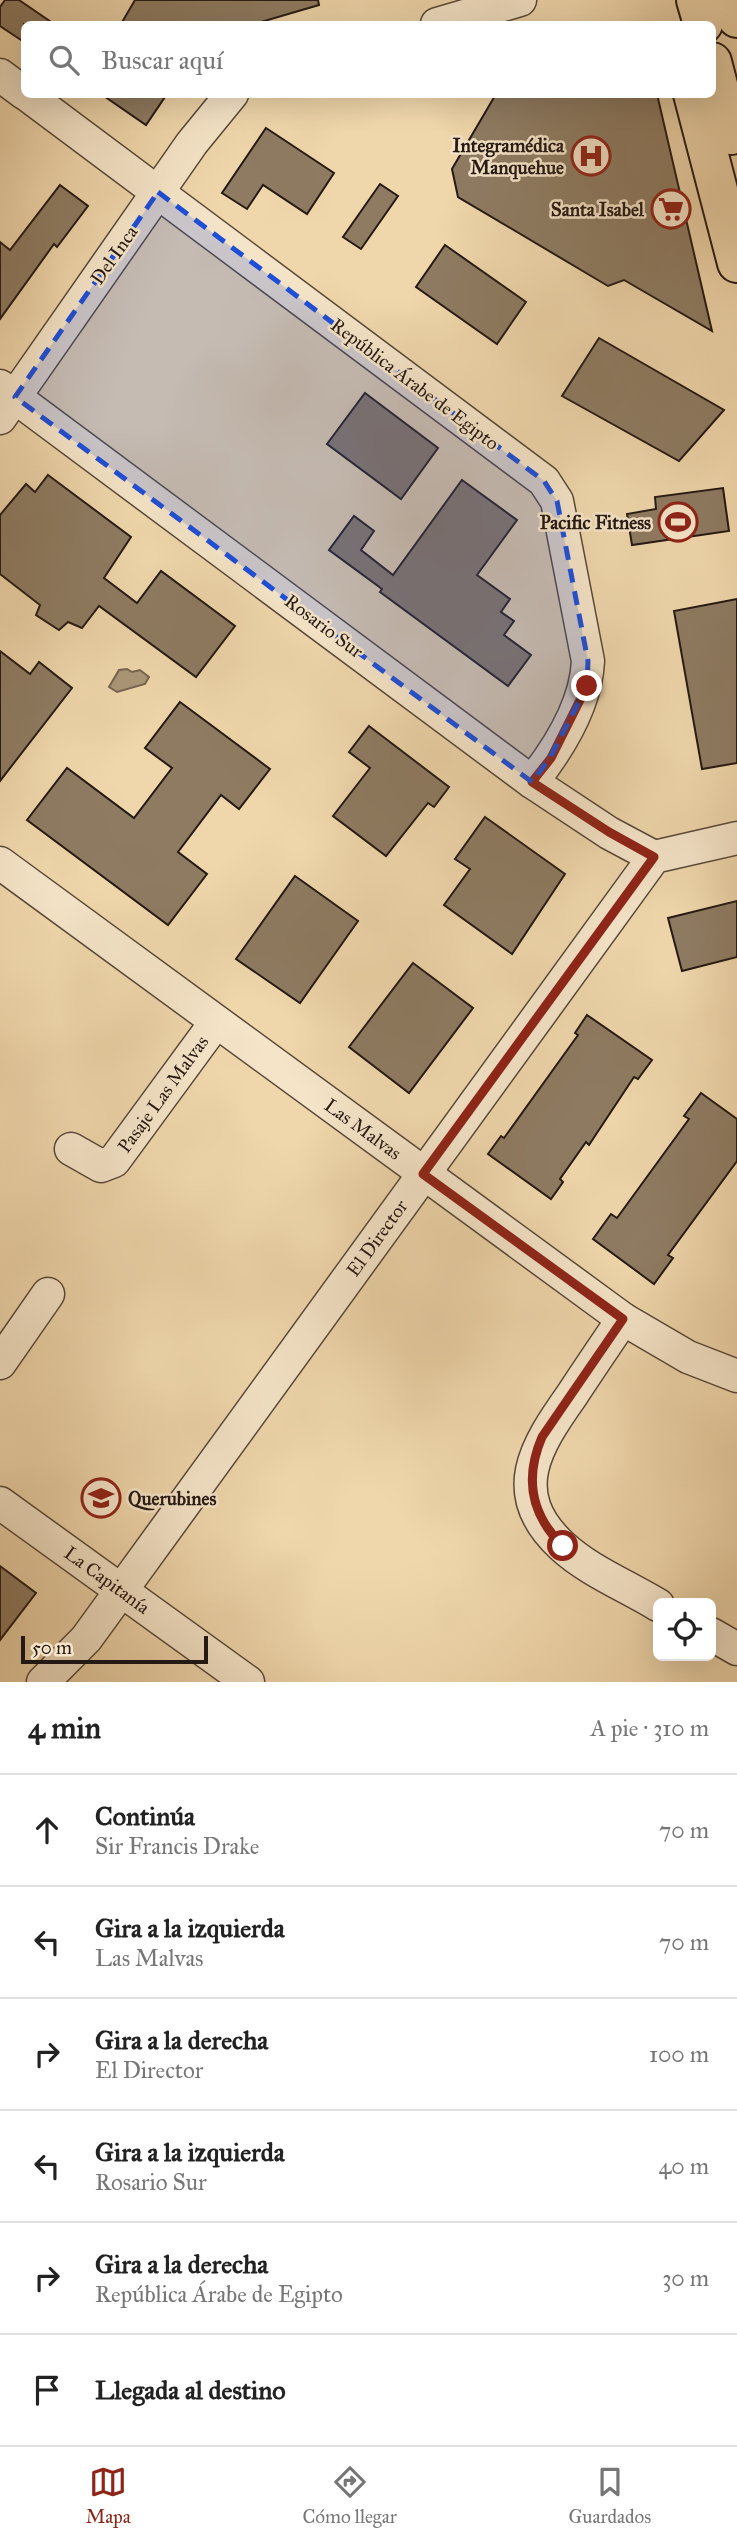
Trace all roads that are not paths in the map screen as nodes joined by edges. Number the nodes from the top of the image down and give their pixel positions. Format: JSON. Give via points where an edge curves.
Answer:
{"nodes":[{"id":1,"x":520,"y":0,"type":"edge"},
{"id":2,"x":669,"y":0,"type":"edge"},
{"id":3,"x":696,"y":0,"type":"edge"},
{"id":4,"x":732,"y":0,"type":"edge"},
{"id":5,"x":737,"y":18,"type":"edge"},
{"id":6,"x":447,"y":21,"type":"edge"},
{"id":7,"x":674,"y":21,"type":"edge"},
{"id":8,"x":702,"y":21,"type":"edge"},
{"id":9,"x":0,"y":75,"type":"edge"},
{"id":10,"x":716,"y":77,"type":"edge"},
{"id":11,"x":21,"y":91,"type":"edge"},
{"id":12,"x":30,"y":98,"type":"edge"},
{"id":13,"x":229,"y":98,"type":"edge"},
{"id":14,"x":694,"y":98,"type":"edge"},
{"id":15,"x":737,"y":156,"type":"edge"},
{"id":16,"x":158,"y":192,"type":"junction"},
{"id":17,"x":737,"y":263,"type":"edge"},
{"id":18,"x":5,"y":400,"type":"edge"},
{"id":19,"x":532,"y":782,"type":"junction"},
{"id":20,"x":737,"y":838,"type":"edge"},
{"id":21,"x":654,"y":857,"type":"junction"},
{"id":22,"x":0,"y":863,"type":"edge"},
{"id":23,"x":216,"y":1022,"type":"junction"},
{"id":24,"x":71,"y":1149,"type":"dead end"},
{"id":25,"x":423,"y":1174,"type":"junction"},
{"id":26,"x":48,"y":1294,"type":"dead end"},
{"id":27,"x":623,"y":1319,"type":"junction"},
{"id":28,"x":0,"y":1363,"type":"edge"},
{"id":29,"x":737,"y":1376,"type":"edge"},
{"id":30,"x":0,"y":1503,"type":"edge"},
{"id":31,"x":122,"y":1590,"type":"junction"},
{"id":32,"x":653,"y":1602,"type":"edge"},
{"id":33,"x":716,"y":1637,"type":"edge"},
{"id":34,"x":737,"y":1649,"type":"edge"},
{"id":35,"x":43,"y":1682,"type":"edge"},
{"id":36,"x":248,"y":1682,"type":"edge"}],
"edges":[{"from":1,"to":6,"type":"street"},
{"from":2,"to":7,"type":"main road"},
{"from":3,"to":8,"type":"main road"},
{"from":4,"to":5,"type":"main road"},
{"from":9,"to":11,"type":"street","name":"República Árabe de Egipto"},
{"from":10,"to":15,"type":"main road"},
{"from":12,"to":16,"type":"street","name":"República Árabe de Egipto"},
{"from":13,"to":16,"type":"street","name":"Del Inca"},
{"from":14,"to":17,"type":"main road"},
{"from":16,"to":18,"type":"street","name":"Del Inca"},
{"from":16,"to":19,"type":"street","name":"República Árabe de Egipto","via":[[544,481],[557,501],[588,661],[587,686],[551,758]]},
{"from":18,"to":19,"type":"street","name":"Rosario Sur"},
{"from":19,"to":21,"type":"street","name":"Rosario Sur"},
{"from":20,"to":21,"type":"street"},
{"from":21,"to":25,"type":"street","name":"El Director"},
{"from":22,"to":23,"type":"street","name":"Las Malvas"},
{"from":23,"to":24,"type":"street","name":"Pasaje Las Malvas","via":[[114,1161],[101,1166]]},
{"from":23,"to":25,"type":"street","name":"Las Malvas"},
{"from":25,"to":27,"type":"street","name":"Las Malvas"},
{"from":25,"to":31,"type":"street","name":"El Director"},
{"from":26,"to":28,"type":"street"},
{"from":27,"to":29,"type":"street","name":"Las Malvas","via":[[688,1357]]},
{"from":27,"to":32,"type":"street","via":[[542,1437],[531,1484],[540,1519],[563,1546]]},
{"from":30,"to":31,"type":"street","name":"La Capitanía"},
{"from":31,"to":35,"type":"street","name":"El Director","via":[[72,1656]]},
{"from":31,"to":36,"type":"street","name":"La Capitanía"},
{"from":33,"to":34,"type":"street"}]}
